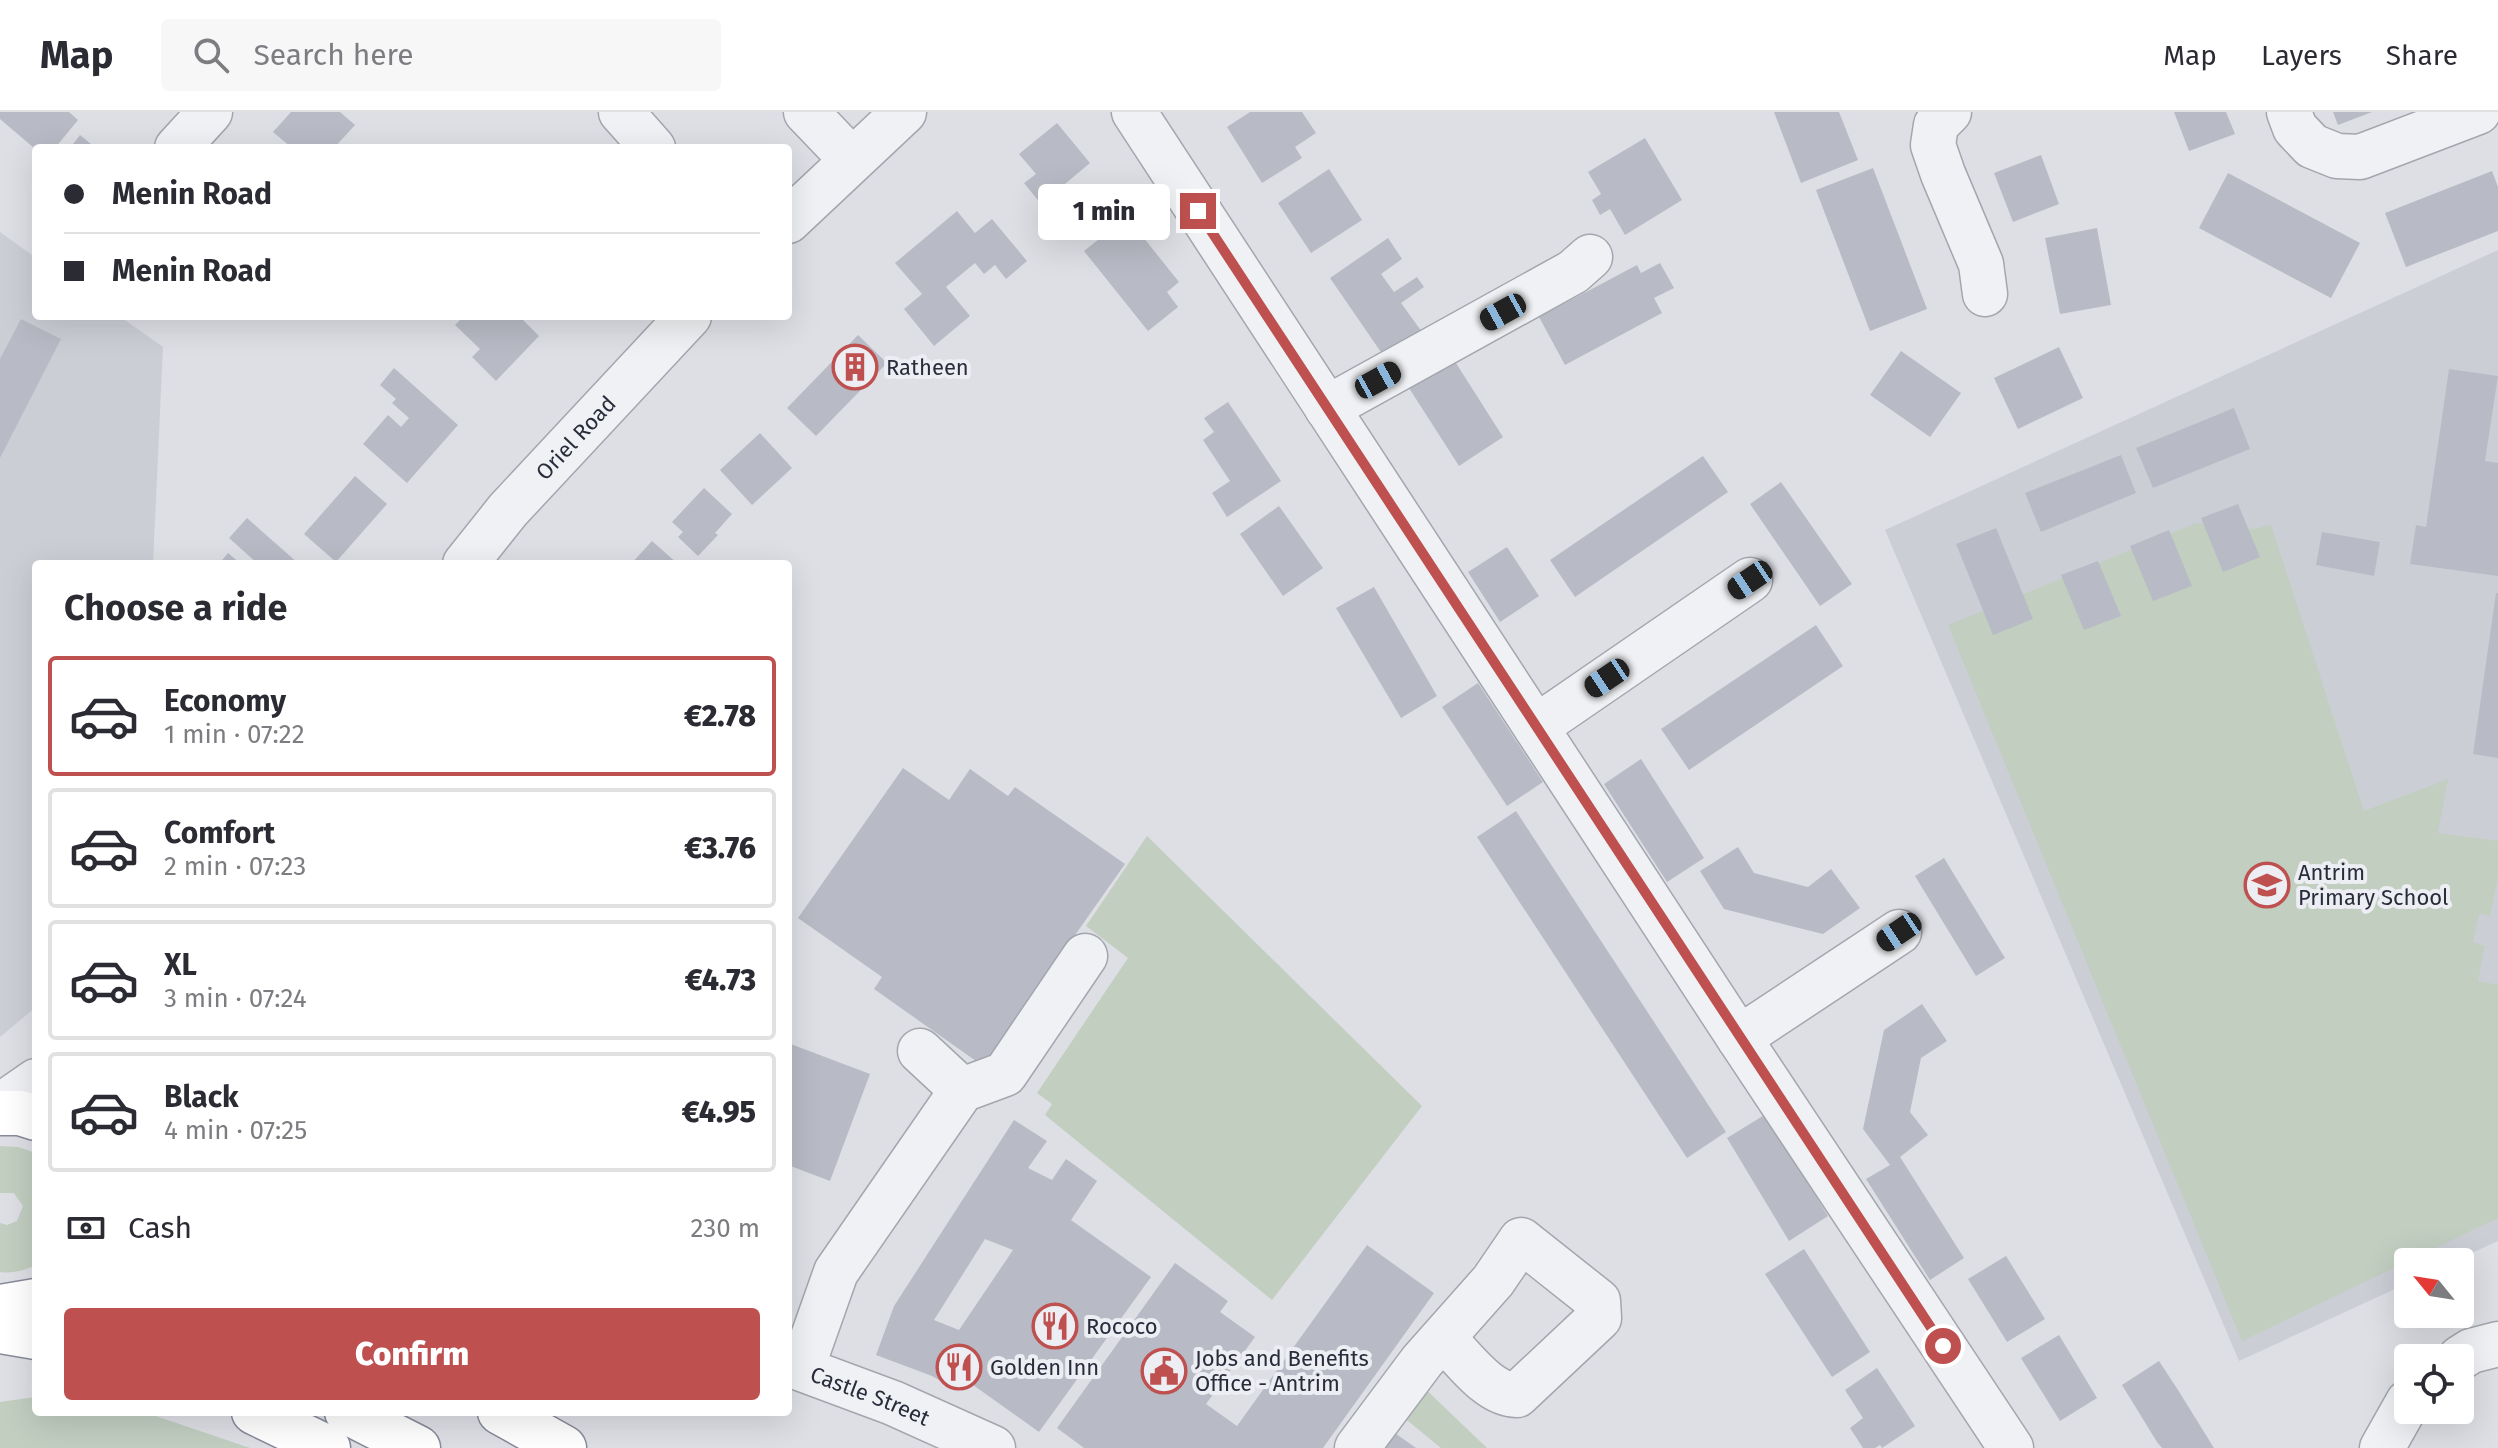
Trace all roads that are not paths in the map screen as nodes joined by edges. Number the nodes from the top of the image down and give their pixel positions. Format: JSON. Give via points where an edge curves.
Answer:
{"nodes":[{"id":1,"x":210,"y":112,"type":"edge"},
{"id":2,"x":621,"y":112,"type":"edge"},
{"id":3,"x":806,"y":112,"type":"edge"},
{"id":4,"x":904,"y":112,"type":"edge"},
{"id":5,"x":1134,"y":112,"type":"edge"},
{"id":6,"x":2289,"y":112,"type":"edge"},
{"id":7,"x":2478,"y":112,"type":"edge"},
{"id":8,"x":1934,"y":116,"type":"edge"},
{"id":9,"x":181,"y":144,"type":"edge"},
{"id":10,"x":649,"y":144,"type":"edge"},
{"id":11,"x":852,"y":160,"type":"junction"},
{"id":12,"x":792,"y":217,"type":"edge"},
{"id":13,"x":1590,"y":257,"type":"dead end"},
{"id":14,"x":1985,"y":294,"type":"dead end"},
{"id":15,"x":685,"y":320,"type":"edge"},
{"id":16,"x":1327,"y":408,"type":"junction"},
{"id":17,"x":468,"y":560,"type":"edge"},
{"id":18,"x":1750,"y":580,"type":"dead end"},
{"id":19,"x":1536,"y":727,"type":"junction"},
{"id":20,"x":1899,"y":932,"type":"dead end"},
{"id":21,"x":1085,"y":956,"type":"dead end"},
{"id":22,"x":1739,"y":1038,"type":"junction"},
{"id":23,"x":920,"y":1051,"type":"dead end"},
{"id":24,"x":32,"y":1084,"type":"edge"},
{"id":25,"x":962,"y":1090,"type":"junction"},
{"id":26,"x":0,"y":1106,"type":"edge"},
{"id":27,"x":0,"y":1113,"type":"edge"},
{"id":28,"x":32,"y":1117,"type":"edge"},
{"id":29,"x":32,"y":1302,"type":"edge"},
{"id":30,"x":0,"y":1307,"type":"edge"},
{"id":31,"x":0,"y":1331,"type":"edge"},
{"id":32,"x":32,"y":1336,"type":"edge"},
{"id":33,"x":1443,"y":1338,"type":"dead end"},
{"id":34,"x":2498,"y":1344,"type":"edge"},
{"id":35,"x":2474,"y":1350,"type":"edge"},
{"id":36,"x":795,"y":1366,"type":"edge"},
{"id":37,"x":262,"y":1416,"type":"edge"},
{"id":38,"x":355,"y":1416,"type":"edge"},
{"id":39,"x":507,"y":1416,"type":"edge"},
{"id":40,"x":2396,"y":1424,"type":"edge"},
{"id":41,"x":328,"y":1448,"type":"edge"},
{"id":42,"x":418,"y":1448,"type":"edge"},
{"id":43,"x":564,"y":1448,"type":"edge"},
{"id":44,"x":993,"y":1448,"type":"edge"},
{"id":45,"x":1357,"y":1448,"type":"edge"},
{"id":46,"x":2011,"y":1448,"type":"edge"},
{"id":47,"x":2382,"y":1448,"type":"edge"}],
"edges":[{"from":1,"to":9,"type":"street"},
{"from":2,"to":10,"type":"street"},
{"from":3,"to":11,"type":"street"},
{"from":4,"to":11,"type":"street"},
{"from":5,"to":16,"type":"street"},
{"from":6,"to":7,"type":"street","via":[[2312,146],[2337,156],[2360,157]]},
{"from":8,"to":14,"type":"street","via":[[1933,145],[1981,264]]},
{"from":11,"to":12,"type":"street"},
{"from":13,"to":16,"type":"street","via":[[1573,272]]},
{"from":15,"to":17,"type":"street","name":"Oriel Road","via":[[508,510]]},
{"from":16,"to":19,"type":"street"},
{"from":18,"to":19,"type":"street"},
{"from":19,"to":22,"type":"street"},
{"from":20,"to":22,"type":"street"},
{"from":21,"to":25,"type":"street","via":[[1005,1074]]},
{"from":22,"to":46,"type":"street"},
{"from":23,"to":25,"type":"street"},
{"from":24,"to":26,"type":"street"},
{"from":25,"to":36,"type":"street","via":[[836,1272]]},
{"from":27,"to":28,"type":"highway"},
{"from":29,"to":30,"type":"highway"},
{"from":31,"to":32,"type":"highway"},
{"from":33,"to":45,"type":"street"},
{"from":34,"to":35,"type":"street"},
{"from":36,"to":44,"type":"street","name":"Castle Street"},
{"from":37,"to":41,"type":"highway"},
{"from":38,"to":42,"type":"highway"},
{"from":39,"to":43,"type":"highway"},
{"from":40,"to":47,"type":"street"}]}
